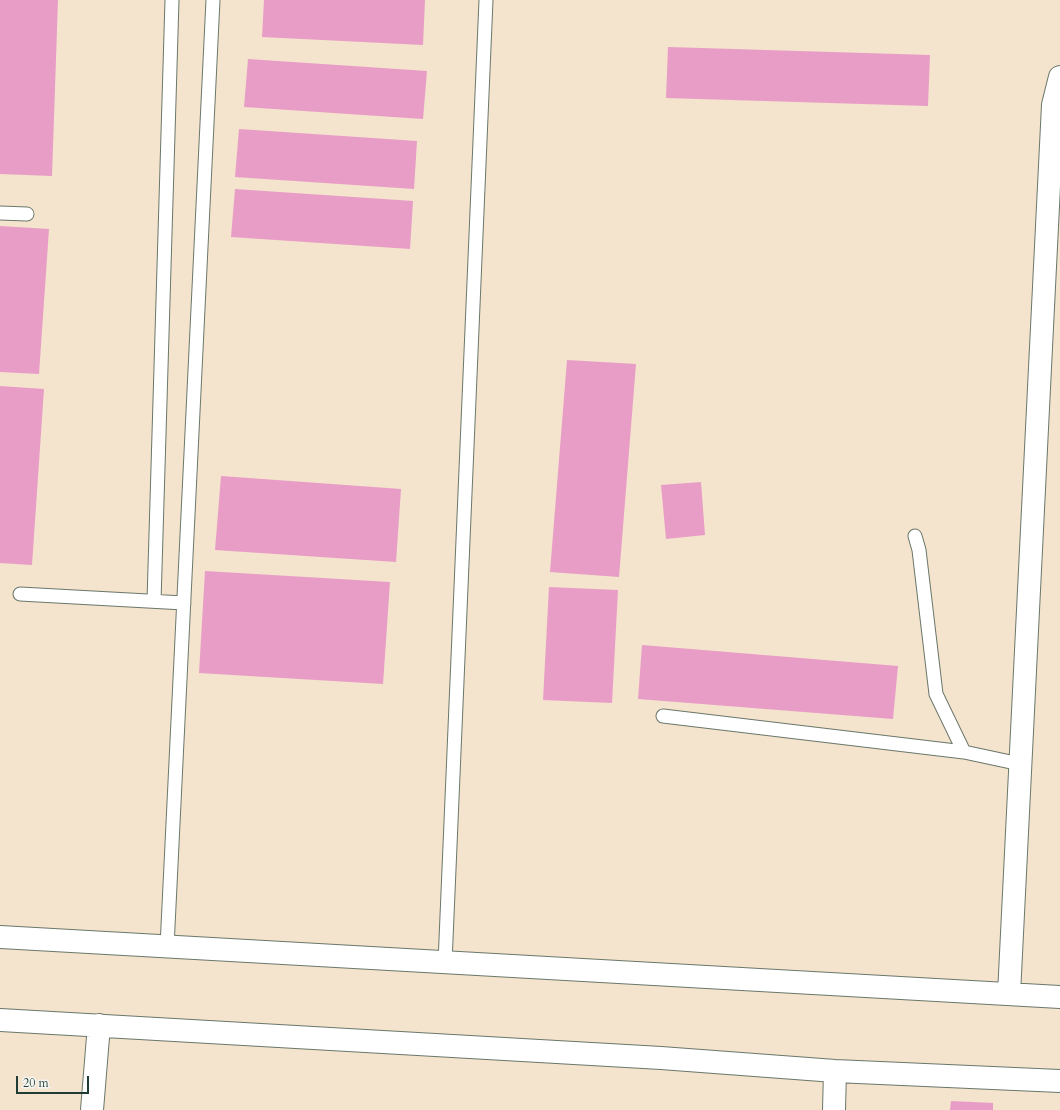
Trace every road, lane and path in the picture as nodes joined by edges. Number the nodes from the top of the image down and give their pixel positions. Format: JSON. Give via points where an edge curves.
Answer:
{"nodes":[{"id":1,"x":172,"y":0,"type":"edge"},
{"id":2,"x":213,"y":0,"type":"edge"},
{"id":3,"x":486,"y":0,"type":"edge"},
{"id":4,"x":1060,"y":77,"type":"edge"},
{"id":5,"x":0,"y":213,"type":"edge"},
{"id":6,"x":27,"y":214,"type":"dead end"},
{"id":7,"x":915,"y":536,"type":"dead end"},
{"id":8,"x":20,"y":594,"type":"dead end"},
{"id":9,"x":154,"y":601,"type":"junction"},
{"id":10,"x":184,"y":603,"type":"junction"},
{"id":11,"x":664,"y":716,"type":"dead end"},
{"id":12,"x":964,"y":752,"type":"junction"},
{"id":13,"x":1020,"y":764,"type":"junction"},
{"id":14,"x":0,"y":937,"type":"edge"},
{"id":15,"x":167,"y":946,"type":"junction"},
{"id":16,"x":445,"y":963,"type":"junction"},
{"id":17,"x":1009,"y":994,"type":"junction"},
{"id":18,"x":1060,"y":997,"type":"edge"},
{"id":19,"x":0,"y":1020,"type":"edge"},
{"id":20,"x":100,"y":1025,"type":"junction"},
{"id":21,"x":835,"y":1071,"type":"junction"},
{"id":22,"x":1060,"y":1081,"type":"edge"},
{"id":23,"x":92,"y":1110,"type":"edge"},
{"id":24,"x":834,"y":1110,"type":"edge"}],
"edges":[{"from":1,"to":9,"type":"lane"},
{"from":2,"to":10,"type":"lane"},
{"from":3,"to":16,"type":"lane"},
{"from":4,"to":13,"type":"street","via":[[1053,105]]},
{"from":5,"to":6,"type":"lane"},
{"from":7,"to":12,"type":"lane","via":[[919,550],[936,694]]},
{"from":8,"to":9,"type":"lane"},
{"from":9,"to":10,"type":"lane"},
{"from":10,"to":15,"type":"lane"},
{"from":11,"to":12,"type":"lane"},
{"from":12,"to":13,"type":"lane"},
{"from":13,"to":17,"type":"street"},
{"from":14,"to":15,"type":"street"},
{"from":15,"to":16,"type":"street"},
{"from":16,"to":17,"type":"street"},
{"from":17,"to":18,"type":"street"},
{"from":19,"to":20,"type":"street"},
{"from":20,"to":21,"type":"street","via":[[653,1057]]},
{"from":20,"to":23,"type":"street"},
{"from":21,"to":22,"type":"street"},
{"from":21,"to":24,"type":"street"}]}
